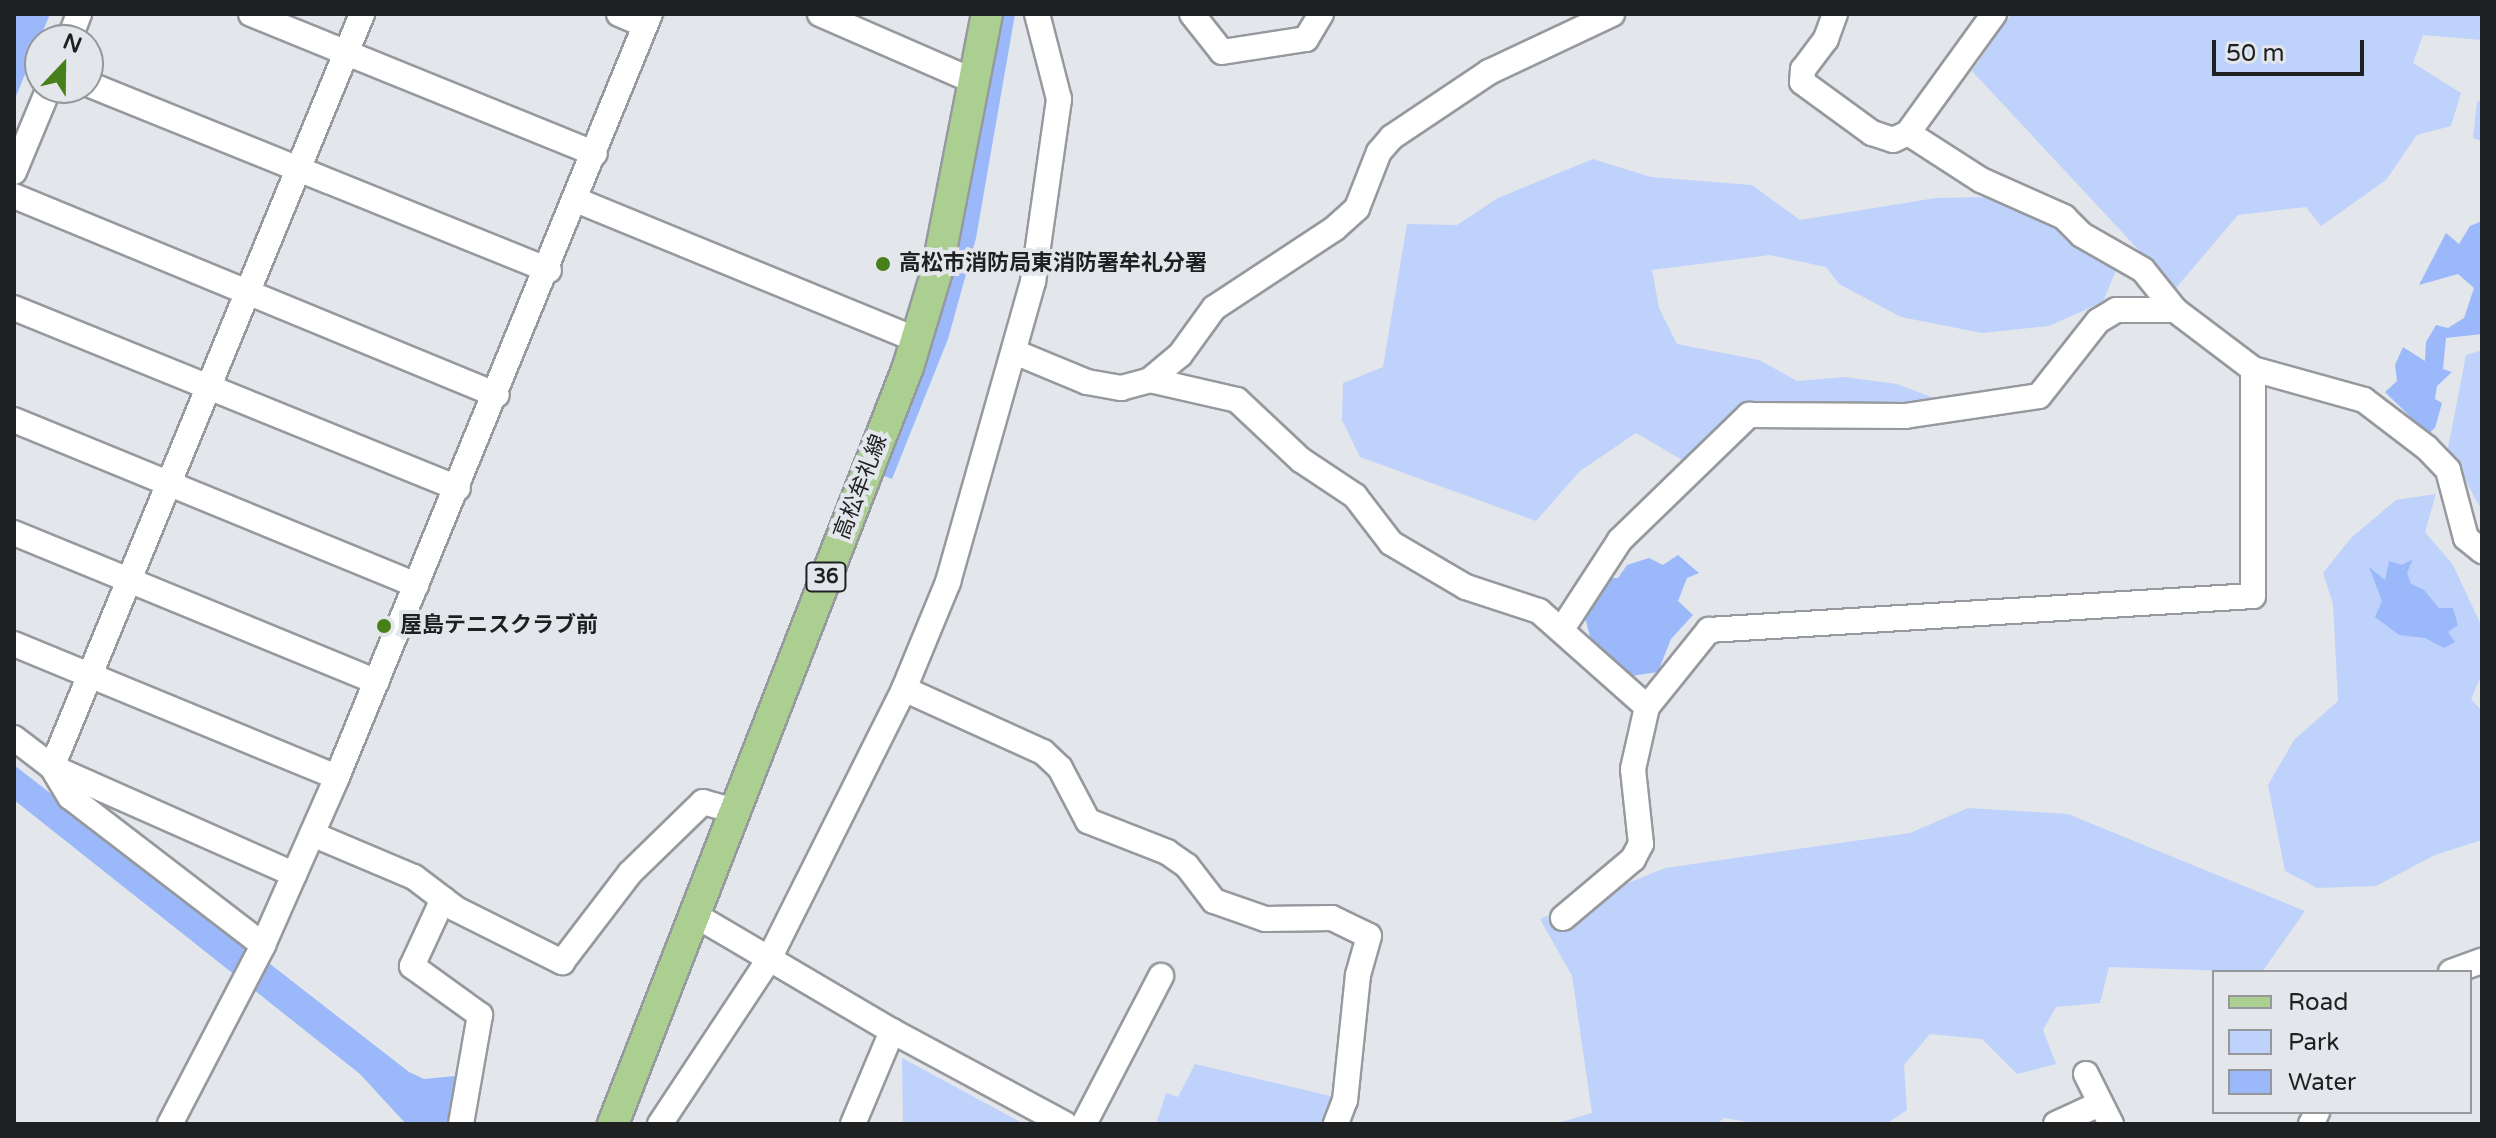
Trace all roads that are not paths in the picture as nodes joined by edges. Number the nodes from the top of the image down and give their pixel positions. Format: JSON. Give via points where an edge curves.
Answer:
{"nodes":[{"id":1,"x":251,"y":14,"type":"edge"},
{"id":2,"x":362,"y":14,"type":"edge"},
{"id":3,"x":619,"y":14,"type":"edge"},
{"id":4,"x":820,"y":14,"type":"edge"},
{"id":5,"x":987,"y":14,"type":"edge"},
{"id":6,"x":1037,"y":14,"type":"edge"},
{"id":7,"x":1192,"y":14,"type":"edge"},
{"id":8,"x":1321,"y":14,"type":"edge"},
{"id":9,"x":1612,"y":14,"type":"edge"},
{"id":10,"x":1835,"y":14,"type":"edge"},
{"id":11,"x":1994,"y":14,"type":"edge"},
{"id":12,"x":648,"y":20,"type":"edge"},
{"id":13,"x":345,"y":52,"type":"junction"},
{"id":14,"x":976,"y":82,"type":"junction"},
{"id":15,"x":104,"y":90,"type":"edge"},
{"id":16,"x":42,"y":104,"type":"edge"},
{"id":17,"x":1908,"y":133,"type":"junction"},
{"id":18,"x":595,"y":154,"type":"junction"},
{"id":19,"x":297,"y":168,"type":"junction"},
{"id":20,"x":14,"y":172,"type":"edge"},
{"id":21,"x":14,"y":196,"type":"edge"},
{"id":22,"x":576,"y":200,"type":"junction"},
{"id":23,"x":549,"y":270,"type":"junction"},
{"id":24,"x":248,"y":293,"type":"junction"},
{"id":25,"x":14,"y":308,"type":"edge"},
{"id":26,"x":2175,"y":310,"type":"junction"},
{"id":27,"x":917,"y":340,"type":"junction"},
{"id":28,"x":1017,"y":353,"type":"junction"},
{"id":29,"x":2253,"y":369,"type":"junction"},
{"id":30,"x":1150,"y":380,"type":"junction"},
{"id":31,"x":209,"y":387,"type":"junction"},
{"id":32,"x":497,"y":395,"type":"junction"},
{"id":33,"x":14,"y":420,"type":"edge"},
{"id":34,"x":168,"y":483,"type":"junction"},
{"id":35,"x":458,"y":488,"type":"junction"},
{"id":36,"x":14,"y":533,"type":"edge"},
{"id":37,"x":2482,"y":551,"type":"edge"},
{"id":38,"x":129,"y":580,"type":"junction"},
{"id":39,"x":417,"y":585,"type":"junction"},
{"id":40,"x":1562,"y":629,"type":"junction"},
{"id":41,"x":14,"y":644,"type":"edge"},
{"id":42,"x":89,"y":674,"type":"junction"},
{"id":43,"x":377,"y":682,"type":"junction"},
{"id":44,"x":904,"y":689,"type":"junction"},
{"id":45,"x":1647,"y":707,"type":"junction"},
{"id":46,"x":14,"y":738,"type":"edge"},
{"id":47,"x":52,"y":767,"type":"junction"},
{"id":48,"x":337,"y":777,"type":"junction"},
{"id":49,"x":734,"y":811,"type":"junction"},
{"id":50,"x":312,"y":834,"type":"junction"},
{"id":51,"x":294,"y":874,"type":"junction"},
{"id":52,"x":443,"y":899,"type":"junction"},
{"id":53,"x":695,"y":915,"type":"junction"},
{"id":54,"x":1563,"y":918,"type":"dead end"},
{"id":55,"x":261,"y":949,"type":"junction"},
{"id":56,"x":768,"y":961,"type":"junction"},
{"id":57,"x":2482,"y":961,"type":"edge"},
{"id":58,"x":2457,"y":970,"type":"edge"},
{"id":59,"x":1161,"y":976,"type":"dead end"},
{"id":60,"x":892,"y":1031,"type":"junction"},
{"id":61,"x":2086,"y":1074,"type":"dead end"},
{"id":62,"x":2104,"y":1114,"type":"edge"},
{"id":63,"x":178,"y":1121,"type":"edge"},
{"id":64,"x":461,"y":1124,"type":"edge"},
{"id":65,"x":613,"y":1124,"type":"edge"},
{"id":66,"x":660,"y":1124,"type":"edge"},
{"id":67,"x":853,"y":1124,"type":"edge"},
{"id":68,"x":1065,"y":1124,"type":"edge"},
{"id":69,"x":1084,"y":1124,"type":"edge"},
{"id":70,"x":1336,"y":1124,"type":"edge"},
{"id":71,"x":2056,"y":1124,"type":"edge"}],
"edges":[{"from":1,"to":13,"type":"street"},
{"from":2,"to":13,"type":"street"},
{"from":3,"to":12,"type":"street"},
{"from":4,"to":14,"type":"street"},
{"from":5,"to":14,"type":"main road","name":"高松牟礼線","number":"36"},
{"from":6,"to":28,"type":"street","via":[[1059,99],[1033,282]]},
{"from":7,"to":8,"type":"street","via":[[1222,52],[1306,39]]},
{"from":9,"to":30,"type":"street","via":[[1489,72],[1392,137],[1379,152],[1357,208],[1334,229],[1214,308],[1180,355]]},
{"from":10,"to":17,"type":"street","via":[[1826,39],[1803,69],[1802,82],[1872,133],[1893,140]]},
{"from":11,"to":17,"type":"street"},
{"from":12,"to":18,"type":"street"},
{"from":13,"to":18,"type":"street"},
{"from":13,"to":19,"type":"street"},
{"from":14,"to":27,"type":"main road","name":"高松牟礼線","number":"36","via":[[937,271]]},
{"from":15,"to":19,"type":"street"},
{"from":16,"to":20,"type":"street"},
{"from":17,"to":26,"type":"street","via":[[1981,180],[2064,217],[2082,235],[2143,270]]},
{"from":18,"to":22,"type":"street"},
{"from":19,"to":23,"type":"street"},
{"from":19,"to":24,"type":"street"},
{"from":21,"to":24,"type":"street"},
{"from":22,"to":23,"type":"street"},
{"from":22,"to":27,"type":"street"},
{"from":23,"to":32,"type":"street"},
{"from":24,"to":31,"type":"street"},
{"from":24,"to":32,"type":"street"},
{"from":25,"to":31,"type":"street"},
{"from":26,"to":29,"type":"street"},
{"from":26,"to":40,"type":"street","via":[[2116,310],[2098,321],[2039,396],[1905,416],[1749,415],[1620,540]]},
{"from":27,"to":49,"type":"main road","name":"高松牟礼線","number":"36"},
{"from":28,"to":30,"type":"street","via":[[1087,382],[1121,388]]},
{"from":28,"to":44,"type":"street","via":[[948,582]]},
{"from":29,"to":37,"type":"street","via":[[2364,400],[2427,448],[2448,470],[2466,538]]},
{"from":29,"to":45,"type":"street","via":[[2253,596],[1709,630]]},
{"from":30,"to":40,"type":"street","via":[[1237,400],[1301,460],[1355,496],[1391,543],[1466,587],[1513,600]]},
{"from":31,"to":34,"type":"street"},
{"from":31,"to":35,"type":"street"},
{"from":32,"to":35,"type":"street"},
{"from":33,"to":34,"type":"street"},
{"from":34,"to":38,"type":"street"},
{"from":34,"to":39,"type":"street"},
{"from":35,"to":39,"type":"street"},
{"from":36,"to":38,"type":"street"},
{"from":38,"to":42,"type":"street"},
{"from":38,"to":43,"type":"street"},
{"from":39,"to":43,"type":"street"},
{"from":40,"to":45,"type":"street"},
{"from":41,"to":42,"type":"street"},
{"from":42,"to":47,"type":"street"},
{"from":42,"to":48,"type":"street"},
{"from":43,"to":48,"type":"street"},
{"from":44,"to":56,"type":"street"},
{"from":44,"to":70,"type":"street","via":[[1043,752],[1060,768],[1088,821],[1167,852],[1187,866],[1214,901],[1265,919],[1332,918],[1369,936],[1358,975],[1345,1100]]},
{"from":45,"to":54,"type":"street","via":[[1633,769],[1641,844],[1633,859]]},
{"from":46,"to":47,"type":"street"},
{"from":47,"to":51,"type":"street"},
{"from":47,"to":55,"type":"street","via":[[70,797]]},
{"from":48,"to":50,"type":"street"},
{"from":49,"to":52,"type":"street","via":[[703,802],[630,873],[562,962]]},
{"from":49,"to":53,"type":"main road","name":"高松牟礼線","number":"36"},
{"from":50,"to":51,"type":"street"},
{"from":50,"to":52,"type":"street","via":[[414,877]]},
{"from":51,"to":55,"type":"street"},
{"from":52,"to":64,"type":"street","via":[[412,966],[480,1015]]},
{"from":53,"to":56,"type":"street"},
{"from":53,"to":65,"type":"main road","name":"高松牟礼線","number":"36"},
{"from":55,"to":63,"type":"street"},
{"from":56,"to":60,"type":"street"},
{"from":56,"to":66,"type":"street"},
{"from":57,"to":58,"type":"street"},
{"from":59,"to":69,"type":"street"},
{"from":60,"to":67,"type":"street"},
{"from":60,"to":68,"type":"street"},
{"from":61,"to":62,"type":"street"},
{"from":62,"to":71,"type":"street"}]}
